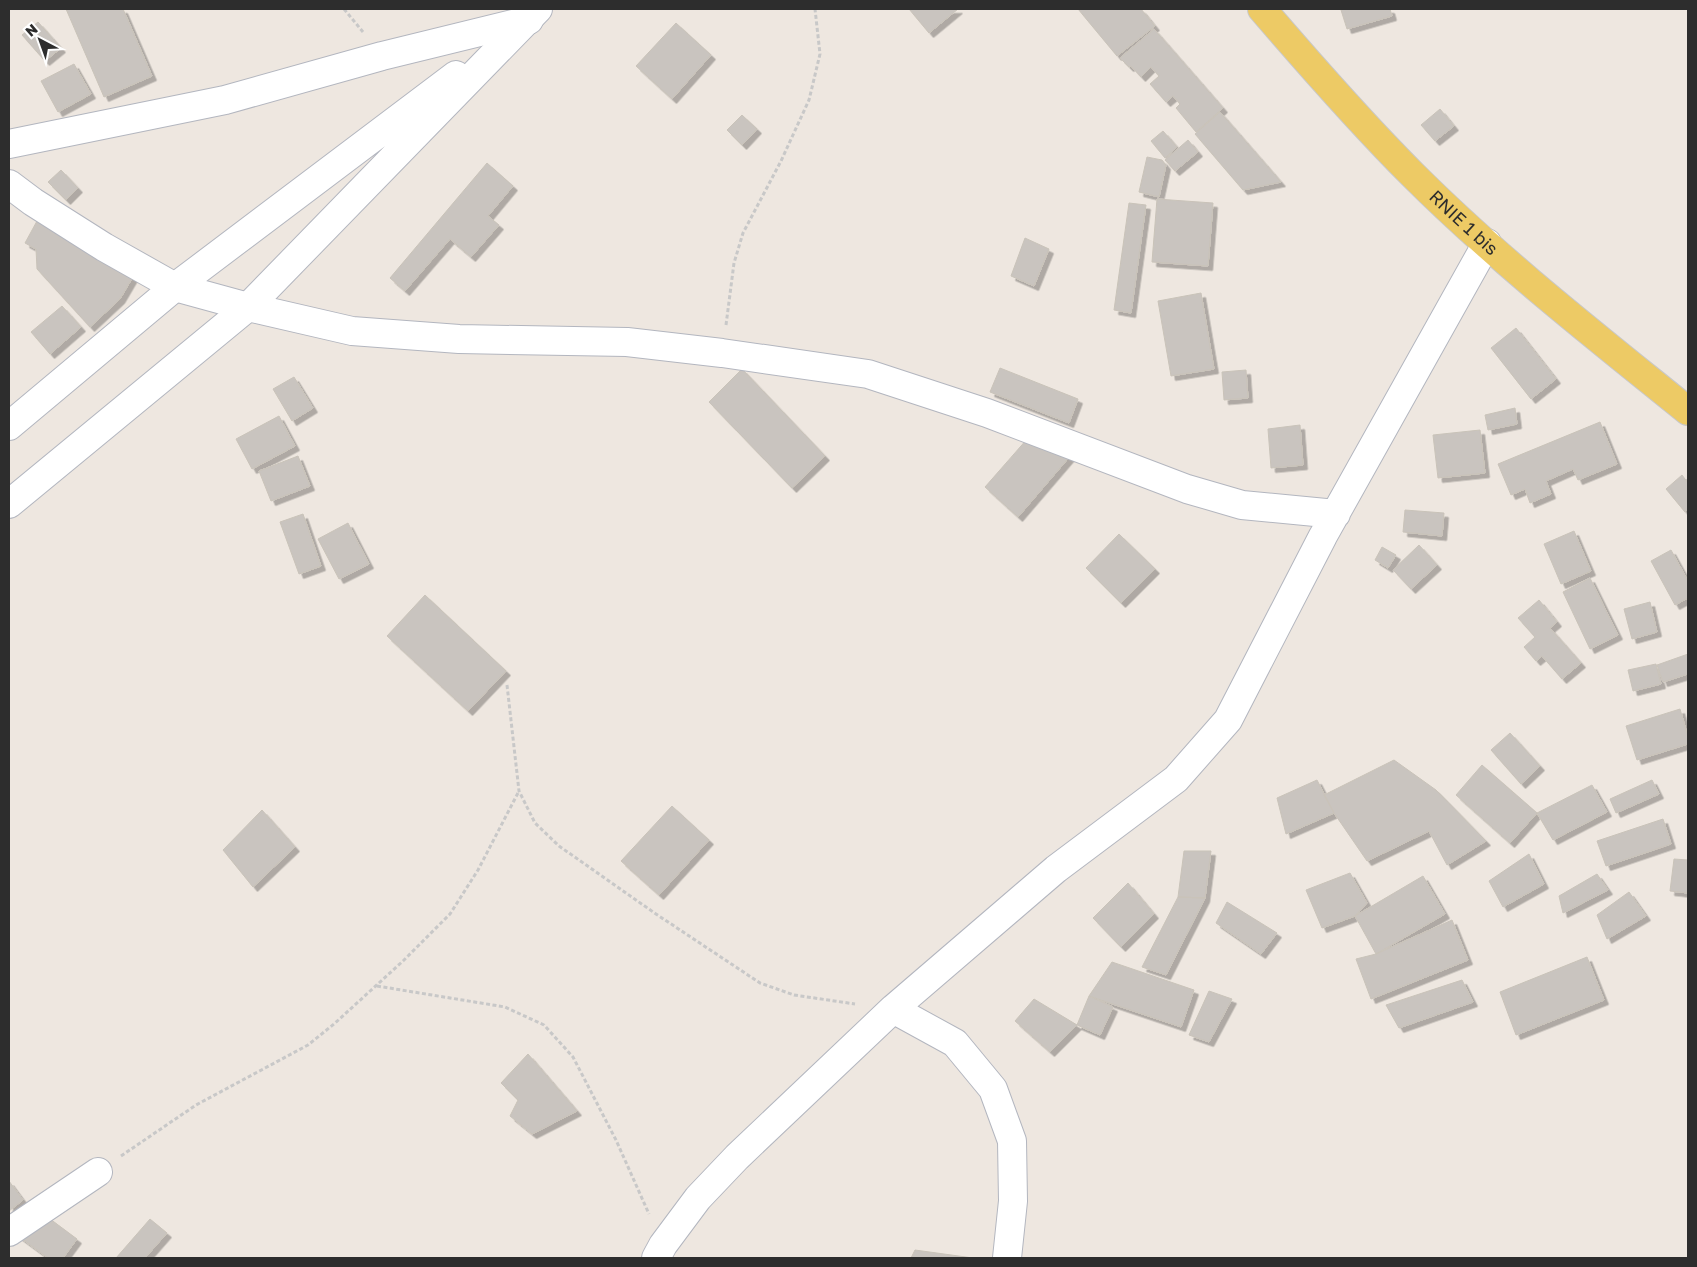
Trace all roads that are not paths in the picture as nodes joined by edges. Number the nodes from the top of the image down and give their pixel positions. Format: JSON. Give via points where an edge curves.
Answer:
{"nodes":[{"id":1,"x":1262,"y":9,"type":"edge"},
{"id":2,"x":534,"y":14,"type":"edge"},
{"id":3,"x":9,"y":144,"type":"edge"},
{"id":4,"x":9,"y":184,"type":"edge"},
{"id":5,"x":1487,"y":244,"type":"junction"},
{"id":6,"x":175,"y":287,"type":"junction"},
{"id":7,"x":248,"y":307,"type":"junction"},
{"id":8,"x":1688,"y":411,"type":"edge"},
{"id":9,"x":9,"y":426,"type":"edge"},
{"id":10,"x":9,"y":504,"type":"edge"},
{"id":11,"x":1336,"y":514,"type":"junction"},
{"id":12,"x":893,"y":1009,"type":"junction"},
{"id":13,"x":98,"y":1172,"type":"road end"},
{"id":14,"x":9,"y":1232,"type":"edge"},
{"id":15,"x":660,"y":1252,"type":"edge"},
{"id":16,"x":1007,"y":1258,"type":"edge"}],
"edges":[{"from":1,"to":5,"type":"main road","name":"RNIE 1 bis","via":[[1340,100]]},
{"from":2,"to":3,"type":"street","via":[[224,100]]},
{"from":2,"to":6,"type":"street"},
{"from":2,"to":7,"type":"street"},
{"from":4,"to":6,"type":"street","via":[[104,247]]},
{"from":5,"to":8,"type":"main road","name":"RNIE 1 bis"},
{"from":5,"to":11,"type":"street"},
{"from":6,"to":7,"type":"street"},
{"from":6,"to":9,"type":"street"},
{"from":7,"to":10,"type":"street"},
{"from":7,"to":11,"type":"street","via":[[352,331],[459,338],[627,342],[868,374],[987,413],[1187,489],[1242,505]]},
{"from":11,"to":12,"type":"street","via":[[1228,720],[1176,779],[1056,869]]},
{"from":12,"to":15,"type":"street","via":[[737,1157],[698,1198]]},
{"from":12,"to":16,"type":"street","via":[[955,1043],[993,1089],[1012,1141],[1013,1201]]},
{"from":13,"to":14,"type":"street"}]}
